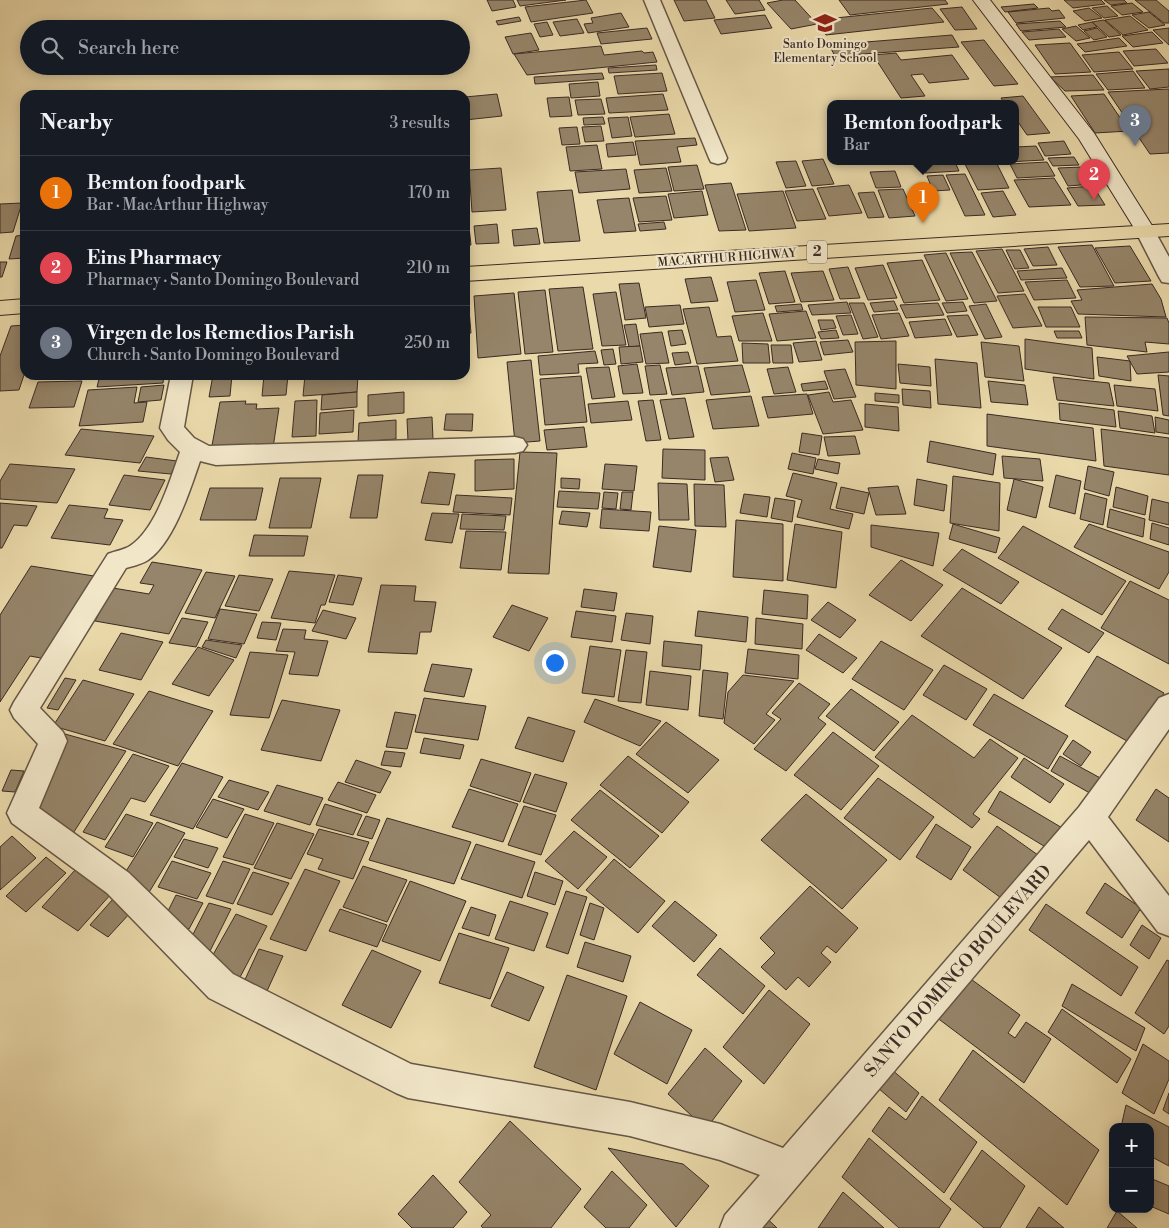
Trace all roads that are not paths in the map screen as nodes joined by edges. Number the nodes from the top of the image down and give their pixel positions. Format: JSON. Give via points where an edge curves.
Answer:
{"nodes":[{"id":1,"x":652,"y":0,"type":"edge"},
{"id":2,"x":981,"y":0,"type":"edge"},
{"id":3,"x":718,"y":158,"type":"dead end"},
{"id":4,"x":1169,"y":230,"type":"edge"},
{"id":5,"x":1146,"y":232,"type":"junction"},
{"id":6,"x":470,"y":274,"type":"edge"},
{"id":7,"x":1169,"y":277,"type":"edge"},
{"id":8,"x":20,"y":306,"type":"edge"},
{"id":9,"x":0,"y":308,"type":"edge"},
{"id":10,"x":181,"y":380,"type":"edge"},
{"id":11,"x":515,"y":446,"type":"dead end"},
{"id":12,"x":192,"y":450,"type":"junction"},
{"id":13,"x":1169,"y":706,"type":"edge"},
{"id":14,"x":1090,"y":817,"type":"junction"},
{"id":15,"x":1169,"y":921,"type":"edge"},
{"id":16,"x":788,"y":1168,"type":"junction"},
{"id":17,"x":738,"y":1228,"type":"edge"}],
"edges":[{"from":1,"to":3,"type":"street"},
{"from":2,"to":5,"type":"main road","via":[[1087,137]]},
{"from":4,"to":5,"type":"highway","name":"MACARTHUR HIGHWAY","number":"2"},
{"from":5,"to":6,"type":"highway","name":"MACARTHUR HIGHWAY","number":"2"},
{"from":5,"to":7,"type":"street"},
{"from":8,"to":9,"type":"highway"},
{"from":10,"to":12,"type":"street","via":[[172,428],[180,441]]},
{"from":11,"to":12,"type":"street","via":[[216,456]]},
{"from":12,"to":16,"type":"street","via":[[182,483],[154,535],[139,553],[117,561],[24,710],[53,741],[22,813],[118,883],[221,986],[408,1080],[630,1119],[720,1142]]},
{"from":13,"to":14,"type":"street","name":"SANTO DOMINGO BOULEVARD"},
{"from":14,"to":15,"type":"street"},
{"from":14,"to":16,"type":"street","name":"SANTO DOMINGO BOULEVARD"},
{"from":16,"to":17,"type":"street","name":"SANTO DOMINGO BOULEVARD"}]}
